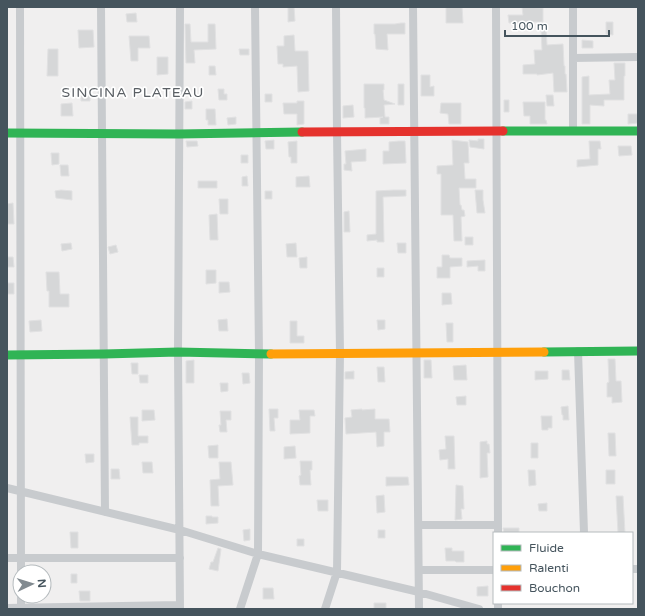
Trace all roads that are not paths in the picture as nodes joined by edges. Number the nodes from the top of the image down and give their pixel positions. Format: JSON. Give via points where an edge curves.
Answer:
{"nodes":[{"id":1,"x":20,"y":7,"type":"edge"},
{"id":2,"x":101,"y":7,"type":"edge"},
{"id":3,"x":180,"y":7,"type":"edge"},
{"id":4,"x":255,"y":7,"type":"edge"},
{"id":5,"x":336,"y":7,"type":"edge"},
{"id":6,"x":414,"y":7,"type":"edge"},
{"id":7,"x":496,"y":7,"type":"edge"},
{"id":8,"x":573,"y":7,"type":"edge"},
{"id":9,"x":638,"y":57,"type":"edge"},
{"id":10,"x":573,"y":58,"type":"junction"},
{"id":11,"x":496,"y":131,"type":"junction"},
{"id":12,"x":573,"y":131,"type":"junction"},
{"id":13,"x":638,"y":131,"type":"edge"},
{"id":14,"x":337,"y":132,"type":"junction"},
{"id":15,"x":415,"y":132,"type":"junction"},
{"id":16,"x":7,"y":133,"type":"edge"},
{"id":17,"x":20,"y":133,"type":"junction"},
{"id":18,"x":102,"y":133,"type":"junction"},
{"id":19,"x":256,"y":133,"type":"junction"},
{"id":20,"x":179,"y":134,"type":"junction"},
{"id":21,"x":497,"y":351,"type":"junction"},
{"id":22,"x":578,"y":351,"type":"junction"},
{"id":23,"x":638,"y":351,"type":"edge"},
{"id":24,"x":178,"y":352,"type":"junction"},
{"id":25,"x":417,"y":352,"type":"junction"},
{"id":26,"x":340,"y":353,"type":"junction"},
{"id":27,"x":104,"y":354,"type":"junction"},
{"id":28,"x":259,"y":354,"type":"junction"},
{"id":29,"x":7,"y":355,"type":"edge"},
{"id":30,"x":21,"y":355,"type":"junction"},
{"id":31,"x":7,"y":488,"type":"edge"},
{"id":32,"x":21,"y":492,"type":"junction"},
{"id":33,"x":105,"y":512,"type":"junction"},
{"id":34,"x":418,"y":525,"type":"junction"},
{"id":35,"x":498,"y":529,"type":"edge"},
{"id":36,"x":180,"y":530,"type":"junction"},
{"id":37,"x":584,"y":532,"type":"edge"},
{"id":38,"x":258,"y":554,"type":"junction"},
{"id":39,"x":7,"y":558,"type":"edge"},
{"id":40,"x":21,"y":558,"type":"junction"},
{"id":41,"x":180,"y":558,"type":"junction"},
{"id":42,"x":21,"y":564,"type":"edge"},
{"id":43,"x":419,"y":570,"type":"junction"},
{"id":44,"x":493,"y":570,"type":"edge"},
{"id":45,"x":337,"y":572,"type":"junction"},
{"id":46,"x":419,"y":592,"type":"junction"},
{"id":47,"x":180,"y":607,"type":"edge"},
{"id":48,"x":7,"y":608,"type":"edge"},
{"id":49,"x":21,"y":608,"type":"edge"},
{"id":50,"x":72,"y":608,"type":"edge"},
{"id":51,"x":240,"y":609,"type":"edge"},
{"id":52,"x":325,"y":609,"type":"edge"},
{"id":53,"x":419,"y":609,"type":"edge"},
{"id":54,"x":478,"y":609,"type":"edge"}],
"edges":[{"from":1,"to":17,"type":"street"},
{"from":2,"to":18,"type":"street"},
{"from":3,"to":20,"type":"street"},
{"from":4,"to":19,"type":"street"},
{"from":5,"to":14,"type":"street"},
{"from":6,"to":15,"type":"street"},
{"from":7,"to":11,"type":"street"},
{"from":8,"to":10,"type":"street"},
{"from":9,"to":10,"type":"street"},
{"from":10,"to":12,"type":"street"},
{"from":11,"to":12,"type":"street"},
{"from":11,"to":15,"type":"street"},
{"from":11,"to":21,"type":"street"},
{"from":12,"to":13,"type":"street"},
{"from":14,"to":15,"type":"street"},
{"from":14,"to":19,"type":"street"},
{"from":14,"to":26,"type":"street"},
{"from":15,"to":25,"type":"street"},
{"from":16,"to":17,"type":"street"},
{"from":17,"to":18,"type":"street"},
{"from":17,"to":30,"type":"street"},
{"from":18,"to":20,"type":"street"},
{"from":18,"to":27,"type":"street"},
{"from":19,"to":20,"type":"street"},
{"from":19,"to":28,"type":"street"},
{"from":20,"to":24,"type":"street"},
{"from":21,"to":22,"type":"street"},
{"from":21,"to":25,"type":"street"},
{"from":21,"to":35,"type":"street"},
{"from":22,"to":23,"type":"street"},
{"from":22,"to":37,"type":"street"},
{"from":24,"to":27,"type":"street"},
{"from":24,"to":28,"type":"street"},
{"from":24,"to":36,"type":"street"},
{"from":25,"to":26,"type":"street"},
{"from":25,"to":34,"type":"street"},
{"from":26,"to":28,"type":"street"},
{"from":26,"to":45,"type":"street"},
{"from":27,"to":30,"type":"street"},
{"from":27,"to":33,"type":"street"},
{"from":28,"to":38,"type":"street"},
{"from":29,"to":30,"type":"street"},
{"from":30,"to":32,"type":"street"},
{"from":31,"to":32,"type":"street"},
{"from":32,"to":33,"type":"street"},
{"from":32,"to":40,"type":"street"},
{"from":33,"to":36,"type":"street"},
{"from":34,"to":35,"type":"street"},
{"from":34,"to":43,"type":"street"},
{"from":36,"to":38,"type":"street"},
{"from":36,"to":41,"type":"street"},
{"from":38,"to":45,"type":"street"},
{"from":38,"to":51,"type":"street"},
{"from":39,"to":40,"type":"street"},
{"from":40,"to":41,"type":"street"},
{"from":40,"to":42,"type":"street"},
{"from":41,"to":47,"type":"street"},
{"from":43,"to":44,"type":"street"},
{"from":43,"to":46,"type":"street"},
{"from":45,"to":46,"type":"street"},
{"from":45,"to":52,"type":"street"},
{"from":46,"to":53,"type":"street"},
{"from":46,"to":54,"type":"street"},
{"from":47,"to":50,"type":"street"},
{"from":48,"to":49,"type":"street"},
{"from":49,"to":50,"type":"street"}]}
